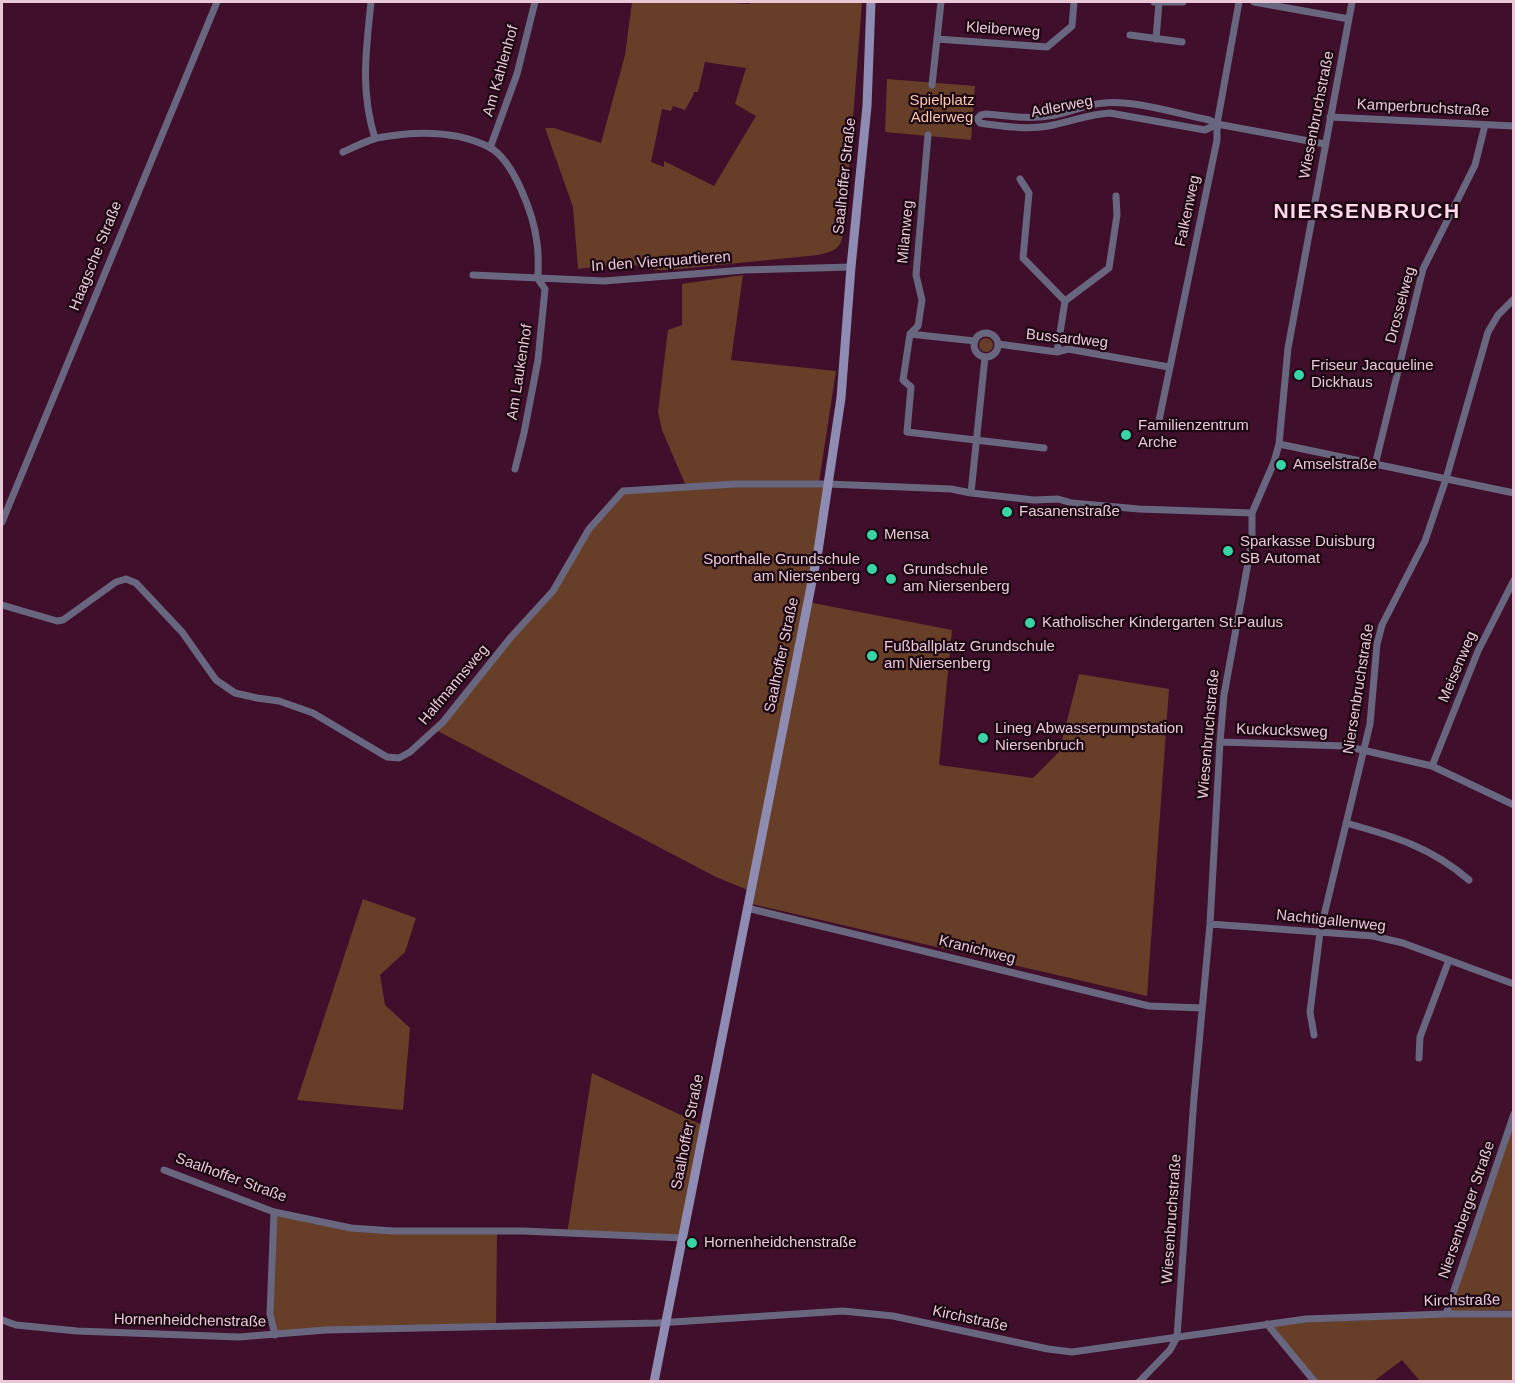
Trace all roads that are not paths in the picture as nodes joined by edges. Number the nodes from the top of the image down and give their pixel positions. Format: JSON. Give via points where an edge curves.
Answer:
{"nodes":[{"id":1,"x":216,"y":2,"type":"edge"},
{"id":2,"x":371,"y":2,"type":"edge"},
{"id":3,"x":535,"y":2,"type":"edge"},
{"id":4,"x":871,"y":2,"type":"edge"},
{"id":5,"x":941,"y":2,"type":"edge"},
{"id":6,"x":1074,"y":2,"type":"edge"},
{"id":7,"x":1154,"y":2,"type":"edge"},
{"id":8,"x":1159,"y":2,"type":"edge"},
{"id":9,"x":1183,"y":2,"type":"edge"},
{"id":10,"x":1239,"y":2,"type":"edge"},
{"id":11,"x":1254,"y":2,"type":"edge"},
{"id":12,"x":1352,"y":2,"type":"edge"},
{"id":13,"x":1349,"y":19,"type":"junction"},
{"id":14,"x":1130,"y":35,"type":"dead end"},
{"id":15,"x":937,"y":39,"type":"junction"},
{"id":16,"x":1156,"y":39,"type":"junction"},
{"id":17,"x":1182,"y":42,"type":"dead end"},
{"id":18,"x":932,"y":85,"type":"dead end"},
{"id":19,"x":1330,"y":117,"type":"junction"},
{"id":20,"x":1217,"y":124,"type":"junction"},
{"id":21,"x":1485,"y":125,"type":"junction"},
{"id":22,"x":1514,"y":126,"type":"edge"},
{"id":23,"x":928,"y":135,"type":"dead end"},
{"id":24,"x":375,"y":139,"type":"junction"},
{"id":25,"x":1325,"y":144,"type":"junction"},
{"id":26,"x":490,"y":148,"type":"junction"},
{"id":27,"x":343,"y":152,"type":"dead end"},
{"id":28,"x":1020,"y":179,"type":"dead end"},
{"id":29,"x":1116,"y":196,"type":"dead end"},
{"id":30,"x":851,"y":267,"type":"junction"},
{"id":31,"x":473,"y":275,"type":"dead end"},
{"id":32,"x":538,"y":279,"type":"junction"},
{"id":33,"x":1514,"y":299,"type":"edge"},
{"id":34,"x":1065,"y":301,"type":"junction"},
{"id":35,"x":910,"y":334,"type":"junction"},
{"id":36,"x":975,"y":341,"type":"junction"},
{"id":37,"x":998,"y":344,"type":"junction"},
{"id":38,"x":1057,"y":352,"type":"junction"},
{"id":39,"x":985,"y":357,"type":"junction"},
{"id":40,"x":1169,"y":367,"type":"junction"},
{"id":41,"x":1158,"y":425,"type":"dead end"},
{"id":42,"x":977,"y":439,"type":"junction"},
{"id":43,"x":1279,"y":444,"type":"junction"},
{"id":44,"x":1044,"y":448,"type":"dead end"},
{"id":45,"x":1375,"y":465,"type":"junction"},
{"id":46,"x":515,"y":469,"type":"dead end"},
{"id":47,"x":1446,"y":479,"type":"junction"},
{"id":48,"x":828,"y":484,"type":"junction"},
{"id":49,"x":1514,"y":493,"type":"edge"},
{"id":50,"x":971,"y":494,"type":"junction"},
{"id":51,"x":1252,"y":513,"type":"junction"},
{"id":52,"x":2,"y":522,"type":"edge"},
{"id":53,"x":1514,"y":580,"type":"edge"},
{"id":54,"x":2,"y":605,"type":"edge"},
{"id":55,"x":1220,"y":742,"type":"junction"},
{"id":56,"x":1364,"y":749,"type":"junction"},
{"id":57,"x":1432,"y":766,"type":"junction"},
{"id":58,"x":1514,"y":795,"type":"edge"},
{"id":59,"x":1511,"y":804,"type":"edge"},
{"id":60,"x":1346,"y":823,"type":"junction"},
{"id":61,"x":1468,"y":880,"type":"dead end"},
{"id":62,"x":747,"y":908,"type":"junction"},
{"id":63,"x":1210,"y":924,"type":"junction"},
{"id":64,"x":1320,"y":932,"type":"junction"},
{"id":65,"x":1449,"y":960,"type":"junction"},
{"id":66,"x":1514,"y":984,"type":"edge"},
{"id":67,"x":1202,"y":1008,"type":"junction"},
{"id":68,"x":1314,"y":1035,"type":"dead end"},
{"id":69,"x":1419,"y":1058,"type":"dead end"},
{"id":70,"x":1514,"y":1114,"type":"edge"},
{"id":71,"x":164,"y":1170,"type":"dead end"},
{"id":72,"x":273,"y":1212,"type":"junction"},
{"id":73,"x":683,"y":1238,"type":"junction"},
{"id":74,"x":1446,"y":1314,"type":"junction"},
{"id":75,"x":1514,"y":1314,"type":"edge"},
{"id":76,"x":2,"y":1320,"type":"edge"},
{"id":77,"x":666,"y":1322,"type":"junction"},
{"id":78,"x":1268,"y":1324,"type":"junction"},
{"id":79,"x":276,"y":1335,"type":"junction"},
{"id":80,"x":1177,"y":1337,"type":"junction"},
{"id":81,"x":654,"y":1382,"type":"edge"},
{"id":82,"x":1138,"y":1382,"type":"edge"},
{"id":83,"x":1315,"y":1382,"type":"edge"}],
"edges":[{"from":1,"to":52,"type":"street","name":"Haagsche Straße"},
{"from":2,"to":24,"type":"street","via":[[364,86]]},
{"from":3,"to":26,"type":"street","name":"Am Kahlenhof","via":[[517,74]]},
{"from":4,"to":30,"type":"main road","name":"Saalhoffer Straße","via":[[867,106]]},
{"from":5,"to":15,"type":"street"},
{"from":6,"to":15,"type":"street","name":"Kleiberweg","via":[[1072,26],[1047,47]]},
{"from":7,"to":8,"type":"street"},
{"from":8,"to":9,"type":"street"},
{"from":8,"to":16,"type":"street"},
{"from":10,"to":20,"type":"street","name":"Falkenweg"},
{"from":11,"to":13,"type":"street"},
{"from":12,"to":13,"type":"street","name":"Wiesenbruchstraße"},
{"from":13,"to":19,"type":"street","name":"Wiesenbruchstraße"},
{"from":14,"to":16,"type":"street"},
{"from":15,"to":18,"type":"street"},
{"from":16,"to":17,"type":"street"},
{"from":19,"to":21,"type":"street","name":"Kamperbruchstraße"},
{"from":19,"to":25,"type":"street","name":"Wiesenbruchstraße"},
{"from":20,"to":20,"type":"street","name":"Adlerweg","via":[[1125,103],[1083,106],[1033,118],[986,114],[977,119],[980,123],[1031,128],[1110,113],[1205,130]]},
{"from":20,"to":25,"type":"street","name":"Adlerweg"},
{"from":20,"to":40,"type":"street","name":"Falkenweg","via":[[1217,140]]},
{"from":21,"to":22,"type":"street","name":"Kamperbruchstraße"},
{"from":21,"to":45,"type":"street","name":"Drosselweg","via":[[1475,165],[1423,269]]},
{"from":23,"to":35,"type":"street","name":"Milanweg","via":[[916,275],[922,300],[918,326]]},
{"from":24,"to":26,"type":"street","via":[[432,133]]},
{"from":24,"to":27,"type":"street"},
{"from":25,"to":43,"type":"street","name":"Wiesenbruchstraße","via":[[1288,348]]},
{"from":26,"to":32,"type":"street","name":"Am Laukenhof","via":[[503,159],[529,208],[537,243]]},
{"from":28,"to":34,"type":"street","via":[[1029,193],[1023,258]]},
{"from":29,"to":34,"type":"street","via":[[1109,268]]},
{"from":30,"to":32,"type":"street","name":"In den Vierquartieren","via":[[623,280]]},
{"from":30,"to":48,"type":"main road","name":"Saalhoffer Straße","via":[[841,398]]},
{"from":31,"to":32,"type":"street","name":"In den Vierquartieren"},
{"from":32,"to":46,"type":"street","name":"Am Laukenhof","via":[[545,289],[538,360]]},
{"from":33,"to":47,"type":"street","name":"Niersenbruchstraße","via":[[1488,332]]},
{"from":34,"to":38,"type":"street"},
{"from":35,"to":36,"type":"street"},
{"from":35,"to":42,"type":"street","name":"Milanweg","via":[[903,380],[911,387],[907,432]]},
{"from":36,"to":37,"type":"street","via":[[986,334]]},
{"from":36,"to":39,"type":"street","via":[[977,353]]},
{"from":37,"to":38,"type":"street","name":"Bussardweg"},
{"from":37,"to":39,"type":"street","via":[[994,354]]},
{"from":38,"to":40,"type":"street","name":"Bussardweg","via":[[1068,349]]},
{"from":39,"to":42,"type":"street"},
{"from":40,"to":41,"type":"street","name":"Falkenweg"},
{"from":42,"to":44,"type":"street"},
{"from":42,"to":50,"type":"street"},
{"from":43,"to":45,"type":"street"},
{"from":43,"to":51,"type":"street","name":"Wiesenbruchstraße"},
{"from":45,"to":47,"type":"street"},
{"from":47,"to":49,"type":"street"},
{"from":47,"to":56,"type":"street","name":"Niersenbruchstraße","via":[[1425,541],[1382,625]]},
{"from":48,"to":50,"type":"street","via":[[951,489]]},
{"from":48,"to":54,"type":"street","name":"Halfmannsweg","via":[[735,484],[623,491],[589,529],[553,591],[443,722],[399,758],[375,752],[313,713],[279,700],[235,693],[216,680],[182,632],[136,583],[126,579],[63,620]]},
{"from":48,"to":62,"type":"main road","name":"Saalhoffer Straße"},
{"from":50,"to":51,"type":"street","via":[[1139,509]]},
{"from":51,"to":55,"type":"street","name":"Wiesenbruchstraße","via":[[1252,541],[1224,695]]},
{"from":53,"to":57,"type":"street","name":"Meisenweg","via":[[1478,651]]},
{"from":55,"to":56,"type":"street","name":"Kuckucksweg"},
{"from":55,"to":63,"type":"street","name":"Wiesenbruchstraße"},
{"from":56,"to":57,"type":"street","name":"Kuckucksweg"},
{"from":56,"to":60,"type":"street","name":"Niersenbruchstraße"},
{"from":57,"to":59,"type":"street","name":"Kuckucksweg"},
{"from":58,"to":59,"type":"street"},
{"from":60,"to":61,"type":"street","via":[[1416,844]]},
{"from":60,"to":64,"type":"street","name":"Niersenbruchstraße"},
{"from":62,"to":67,"type":"street","name":"Kranichweg","via":[[1149,1006]]},
{"from":62,"to":73,"type":"main road","name":"Saalhoffer Straße"},
{"from":63,"to":64,"type":"street","name":"Nachtigallenweg"},
{"from":63,"to":67,"type":"street","name":"Wiesenbruchstraße"},
{"from":64,"to":65,"type":"street","name":"Nachtigallenweg","via":[[1373,936]]},
{"from":64,"to":68,"type":"street","name":"Niersenbruchstraße","via":[[1310,1012]]},
{"from":65,"to":66,"type":"street","name":"Nachtigallenweg"},
{"from":65,"to":69,"type":"street","via":[[1420,1037]]},
{"from":67,"to":80,"type":"street","name":"Wiesenbruchstraße"},
{"from":70,"to":74,"type":"street","name":"Niersenberger Straße"},
{"from":71,"to":72,"type":"street","name":"Saalhoffer Straße"},
{"from":72,"to":73,"type":"street","name":"Saalhoffer Straße","via":[[351,1228],[393,1231],[523,1231]]},
{"from":72,"to":79,"type":"street","via":[[270,1314]]},
{"from":73,"to":77,"type":"main road","name":"Saalhoffer Straße"},
{"from":74,"to":75,"type":"street","name":"Kirchstraße"},
{"from":74,"to":78,"type":"street","name":"Kirchstraße"},
{"from":76,"to":79,"type":"street","name":"Hornenheidchenstraße","via":[[77,1331]]},
{"from":77,"to":79,"type":"street","name":"Hornenheidchenstraße","via":[[326,1330]]},
{"from":77,"to":80,"type":"street","name":"Kirchstraße","via":[[843,1311],[893,1316],[1072,1352]]},
{"from":77,"to":81,"type":"main road","name":"Saalhoffer Straße"},
{"from":78,"to":80,"type":"street","name":"Kirchstraße"},
{"from":78,"to":83,"type":"street"},
{"from":80,"to":82,"type":"street","via":[[1170,1350]]}]}
